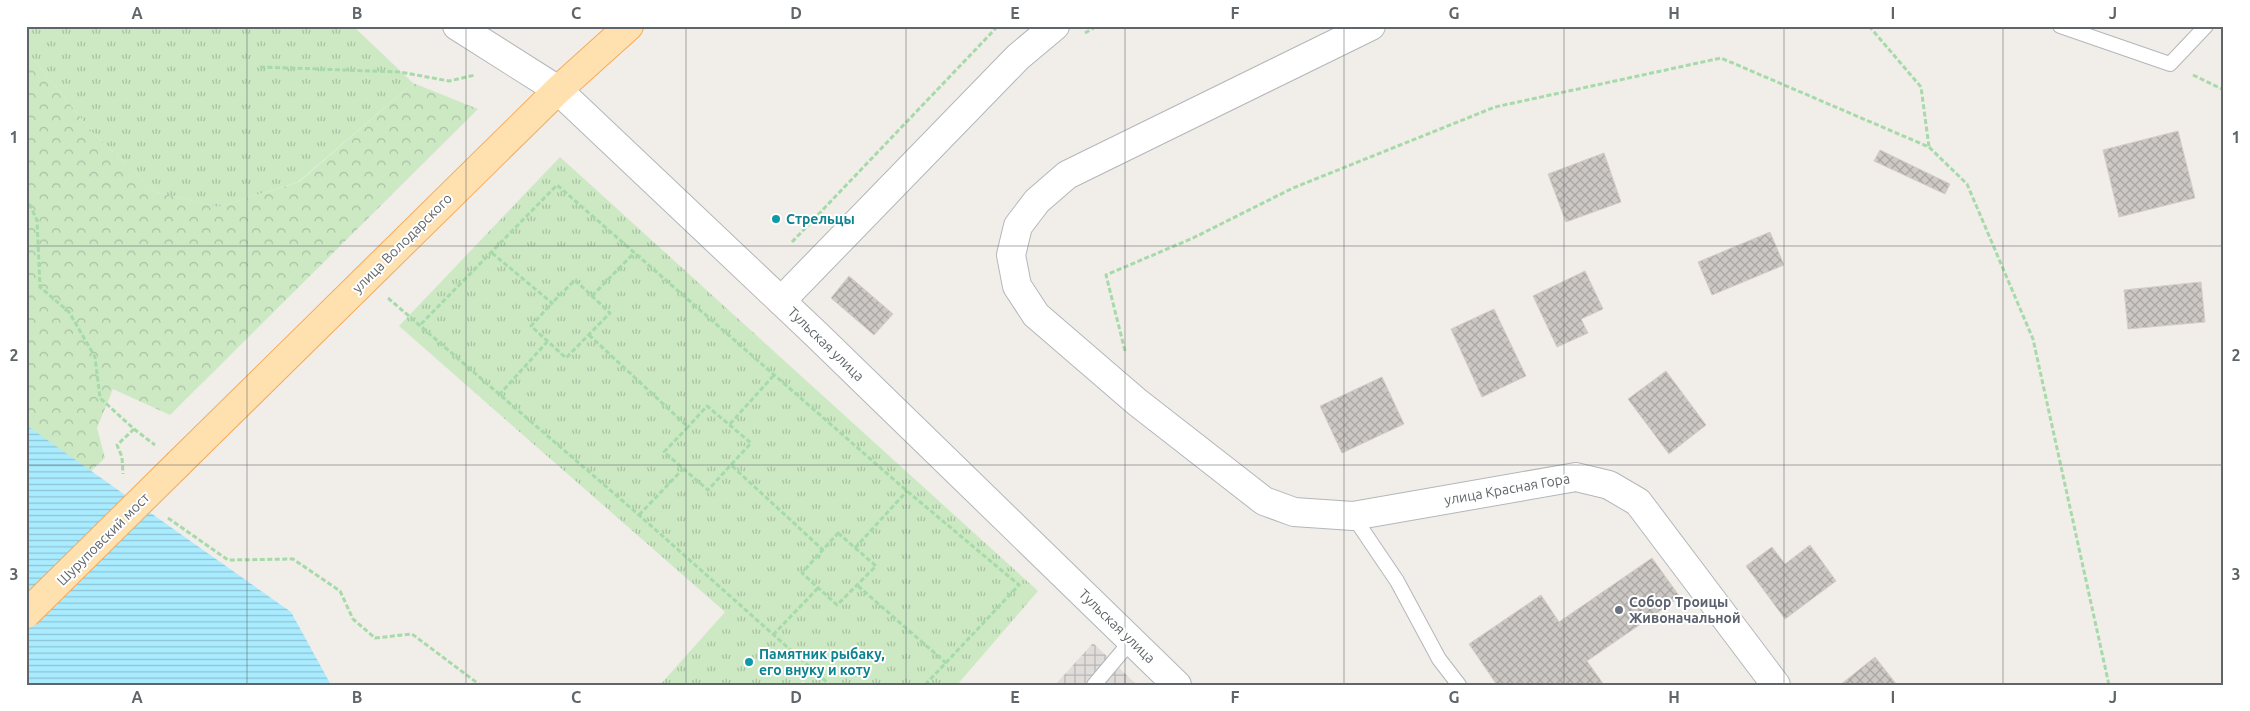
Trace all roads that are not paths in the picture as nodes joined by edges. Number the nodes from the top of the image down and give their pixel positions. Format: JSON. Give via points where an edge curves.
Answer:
{"nodes":[{"id":1,"x":457,"y":26,"type":"edge"},
{"id":2,"x":629,"y":26,"type":"edge"},
{"id":3,"x":1055,"y":26,"type":"edge"},
{"id":4,"x":1371,"y":26,"type":"edge"},
{"id":5,"x":2060,"y":26,"type":"edge"},
{"id":6,"x":2206,"y":26,"type":"edge"},
{"id":7,"x":558,"y":90,"type":"junction"},
{"id":8,"x":780,"y":301,"type":"junction"},
{"id":9,"x":179,"y":463,"type":"joint"},
{"id":10,"x":1353,"y":516,"type":"junction"},
{"id":11,"x":26,"y":614,"type":"edge"},
{"id":12,"x":1131,"y":641,"type":"junction"},
{"id":13,"x":1095,"y":685,"type":"edge"},
{"id":14,"x":1177,"y":685,"type":"edge"},
{"id":15,"x":1459,"y":685,"type":"edge"},
{"id":16,"x":1776,"y":685,"type":"edge"}],
"edges":[{"from":1,"to":7,"type":"street","name":"Тульская улица"},
{"from":2,"to":7,"type":"main road","name":"улица Володарского"},
{"from":3,"to":8,"type":"street","via":[[1018,57]]},
{"from":4,"to":10,"type":"street","name":"улица Красная Гора","via":[[1067,175],[1037,201],[1018,226],[1011,255],[1017,286],[1036,315],[1137,402],[1264,501],[1294,512]]},
{"from":5,"to":6,"type":"lane","via":[[2170,64]]},
{"from":7,"to":8,"type":"street","name":"Тульская улица"},
{"from":7,"to":9,"type":"main road","name":"улица Володарского"},
{"from":8,"to":12,"type":"street","name":"Тульская улица"},
{"from":9,"to":11,"type":"main road","name":"Шуруповский мост","bridge":true},
{"from":10,"to":15,"type":"lane","via":[[1397,581],[1439,659]]},
{"from":10,"to":16,"type":"street","name":"улица Красная Гора","via":[[1576,477],[1609,485],[1638,502]]},
{"from":12,"to":13,"type":"lane"},
{"from":12,"to":14,"type":"street","name":"Тульская улица"}]}
